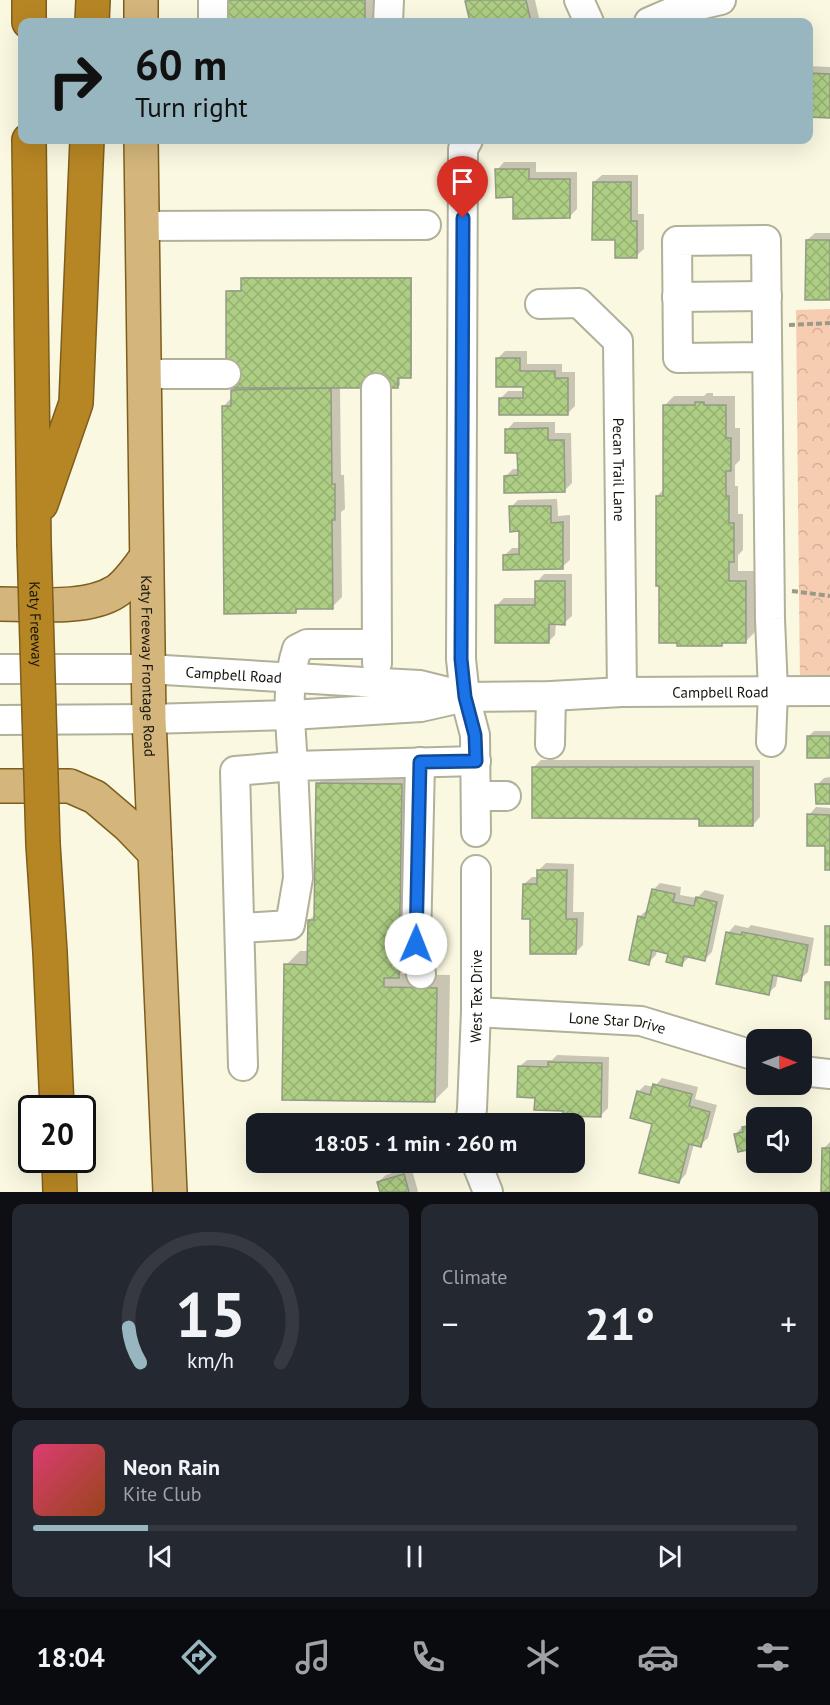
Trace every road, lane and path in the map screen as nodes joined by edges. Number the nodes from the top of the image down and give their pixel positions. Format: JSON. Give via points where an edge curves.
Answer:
{"nodes":[{"id":1,"x":29,"y":0,"type":"edge"},
{"id":2,"x":93,"y":0,"type":"edge"},
{"id":3,"x":141,"y":0,"type":"edge"},
{"id":4,"x":213,"y":0,"type":"edge"},
{"id":5,"x":389,"y":0,"type":"edge"},
{"id":6,"x":579,"y":0,"type":"edge"},
{"id":7,"x":720,"y":0,"type":"edge"},
{"id":8,"x":29,"y":18,"type":"edge"},
{"id":9,"x":92,"y":18,"type":"edge"},
{"id":10,"x":141,"y":18,"type":"edge"},
{"id":11,"x":213,"y":18,"type":"edge"},
{"id":12,"x":388,"y":18,"type":"edge"},
{"id":13,"x":587,"y":18,"type":"edge"},
{"id":14,"x":658,"y":18,"type":"edge"},
{"id":15,"x":29,"y":144,"type":"edge"},
{"id":16,"x":87,"y":144,"type":"edge"},
{"id":17,"x":141,"y":144,"type":"edge"},
{"id":18,"x":466,"y":144,"type":"edge"},
{"id":19,"x":426,"y":225,"type":"dead end"},
{"id":20,"x":141,"y":226,"type":"junction"},
{"id":21,"x":767,"y":296,"type":"junction"},
{"id":22,"x":677,"y":297,"type":"junction"},
{"id":23,"x":540,"y":304,"type":"dead end"},
{"id":24,"x":830,"y":323,"type":"edge"},
{"id":25,"x":767,"y":325,"type":"junction"},
{"id":26,"x":767,"y":357,"type":"junction"},
{"id":27,"x":143,"y":374,"type":"junction"},
{"id":28,"x":226,"y":374,"type":"dead end"},
{"id":29,"x":376,"y":388,"type":"dead end"},
{"id":30,"x":34,"y":534,"type":"junction"},
{"id":31,"x":146,"y":558,"type":"junction"},
{"id":32,"x":769,"y":589,"type":"junction"},
{"id":33,"x":830,"y":596,"type":"edge"},
{"id":34,"x":0,"y":604,"type":"edge"},
{"id":35,"x":377,"y":644,"type":"junction"},
{"id":36,"x":0,"y":669,"type":"edge"},
{"id":37,"x":148,"y":669,"type":"junction"},
{"id":38,"x":291,"y":678,"type":"junction"},
{"id":39,"x":377,"y":683,"type":"junction"},
{"id":40,"x":773,"y":691,"type":"junction"},
{"id":41,"x":830,"y":691,"type":"edge"},
{"id":42,"x":622,"y":692,"type":"junction"},
{"id":43,"x":551,"y":696,"type":"junction"},
{"id":44,"x":465,"y":697,"type":"junction"},
{"id":45,"x":291,"y":715,"type":"junction"},
{"id":46,"x":149,"y":719,"type":"junction"},
{"id":47,"x":0,"y":720,"type":"edge"},
{"id":48,"x":771,"y":742,"type":"dead end"},
{"id":49,"x":550,"y":744,"type":"dead end"},
{"id":50,"x":476,"y":761,"type":"junction"},
{"id":51,"x":420,"y":762,"type":"junction"},
{"id":52,"x":293,"y":766,"type":"junction"},
{"id":53,"x":0,"y":786,"type":"edge"},
{"id":54,"x":476,"y":796,"type":"junction"},
{"id":55,"x":506,"y":796,"type":"dead end"},
{"id":56,"x":476,"y":832,"type":"dead end"},
{"id":57,"x":155,"y":853,"type":"junction"},
{"id":58,"x":476,"y":870,"type":"dead end"},
{"id":59,"x":240,"y":928,"type":"junction"},
{"id":60,"x":421,"y":974,"type":"dead end"},
{"id":61,"x":476,"y":1012,"type":"junction"},
{"id":62,"x":746,"y":1053,"type":"edge"},
{"id":63,"x":243,"y":1065,"type":"dead end"},
{"id":64,"x":812,"y":1071,"type":"edge"},
{"id":65,"x":830,"y":1074,"type":"edge"},
{"id":66,"x":56,"y":1095,"type":"edge"},
{"id":67,"x":471,"y":1113,"type":"edge"},
{"id":68,"x":59,"y":1173,"type":"edge"},
{"id":69,"x":480,"y":1173,"type":"edge"},
{"id":70,"x":60,"y":1192,"type":"edge"},
{"id":71,"x":170,"y":1192,"type":"edge"},
{"id":72,"x":488,"y":1192,"type":"edge"}],
"edges":[{"from":1,"to":8,"type":"highway"},
{"from":2,"to":9,"type":"highway"},
{"from":3,"to":10,"type":"main road"},
{"from":4,"to":11,"type":"street"},
{"from":5,"to":12,"type":"street"},
{"from":6,"to":13,"type":"street"},
{"from":7,"to":14,"type":"street"},
{"from":15,"to":30,"type":"highway","name":"Katy Freeway"},
{"from":16,"to":30,"type":"highway","via":[[75,403]]},
{"from":17,"to":20,"type":"main road","name":"Katy Freeway Frontage Road"},
{"from":18,"to":44,"type":"street","via":[[461,659]]},
{"from":19,"to":20,"type":"street"},
{"from":20,"to":27,"type":"main road","name":"Katy Freeway Frontage Road"},
{"from":21,"to":22,"type":"street"},
{"from":21,"to":22,"type":"street","via":[[766,240],[677,241]]},
{"from":21,"to":25,"type":"street"},
{"from":22,"to":26,"type":"street","via":[[678,358]]},
{"from":23,"to":42,"type":"street","name":"Pecan Trail Lane","via":[[579,303],[618,341]]},
{"from":24,"to":25,"type":"path"},
{"from":25,"to":26,"type":"street"},
{"from":26,"to":32,"type":"street"},
{"from":27,"to":28,"type":"street"},
{"from":27,"to":31,"type":"main road","name":"Katy Freeway Frontage Road"},
{"from":29,"to":35,"type":"street"},
{"from":30,"to":66,"type":"highway","name":"Katy Freeway","bridge":true,"via":[[43,844]]},
{"from":31,"to":34,"type":"main road","via":[[117,591],[103,599],[80,604]]},
{"from":31,"to":37,"type":"main road","name":"Katy Freeway Frontage Road"},
{"from":32,"to":33,"type":"path"},
{"from":32,"to":40,"type":"street"},
{"from":35,"to":38,"type":"street","via":[[307,644],[297,649]]},
{"from":35,"to":39,"type":"street"},
{"from":36,"to":37,"type":"street","name":"Campbell Road"},
{"from":37,"to":38,"type":"street","name":"Campbell Road"},
{"from":37,"to":46,"type":"main road","name":"Katy Freeway Frontage Road"},
{"from":38,"to":39,"type":"street","name":"Campbell Road"},
{"from":38,"to":45,"type":"street"},
{"from":39,"to":44,"type":"street","name":"Campbell Road","via":[[420,685]]},
{"from":40,"to":41,"type":"street","name":"Campbell Road"},
{"from":40,"to":42,"type":"street","name":"Campbell Road"},
{"from":40,"to":48,"type":"street"},
{"from":42,"to":43,"type":"street","name":"Campbell Road"},
{"from":43,"to":44,"type":"street","name":"Campbell Road"},
{"from":43,"to":49,"type":"street"},
{"from":44,"to":45,"type":"street","name":"Campbell Road","via":[[421,707]]},
{"from":44,"to":50,"type":"street","via":[[475,735]]},
{"from":45,"to":46,"type":"street","name":"Campbell Road"},
{"from":45,"to":52,"type":"street"},
{"from":46,"to":47,"type":"street","name":"Campbell Road"},
{"from":46,"to":57,"type":"main road","name":"Katy Freeway Frontage Road"},
{"from":50,"to":51,"type":"street"},
{"from":50,"to":54,"type":"street"},
{"from":51,"to":52,"type":"street"},
{"from":51,"to":60,"type":"street","via":[[416,944]]},
{"from":52,"to":59,"type":"street","via":[[298,878],[290,925]]},
{"from":52,"to":59,"type":"street","via":[[235,771]]},
{"from":53,"to":57,"type":"main road","via":[[70,786],[95,797]]},
{"from":54,"to":55,"type":"street"},
{"from":54,"to":56,"type":"street"},
{"from":57,"to":71,"type":"main road","name":"Katy Freeway Frontage Road"},
{"from":58,"to":61,"type":"street","name":"West Tex Drive"},
{"from":59,"to":63,"type":"street"},
{"from":61,"to":62,"type":"street","name":"Lone Star Drive","via":[[641,1022]]},
{"from":61,"to":67,"type":"street","name":"West Tex Drive"},
{"from":64,"to":65,"type":"street"},
{"from":68,"to":70,"type":"highway"},
{"from":69,"to":72,"type":"street"}]}
